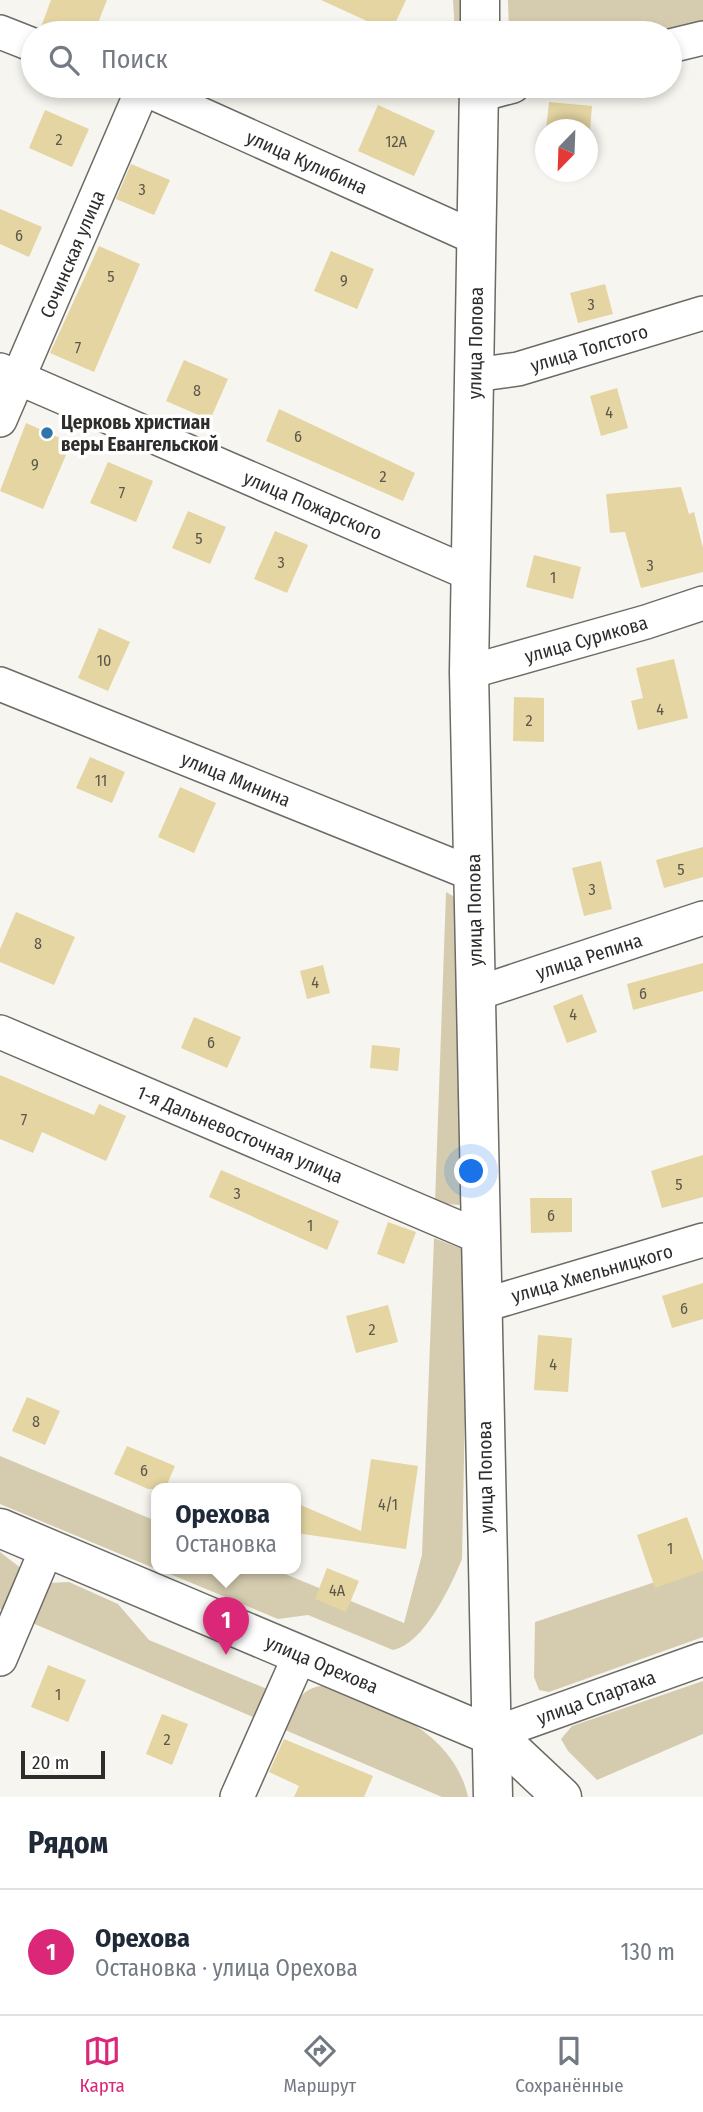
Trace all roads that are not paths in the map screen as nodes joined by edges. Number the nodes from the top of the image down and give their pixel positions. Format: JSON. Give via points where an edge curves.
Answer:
{"nodes":[{"id":1,"x":480,"y":0,"type":"edge"},
{"id":2,"x":480,"y":21,"type":"edge"},
{"id":3,"x":0,"y":32,"type":"edge"},
{"id":4,"x":703,"y":38,"type":"edge"},
{"id":5,"x":21,"y":40,"type":"edge"},
{"id":6,"x":682,"y":43,"type":"edge"},
{"id":7,"x":135,"y":98,"type":"edge"},
{"id":8,"x":164,"y":98,"type":"edge"},
{"id":9,"x":489,"y":98,"type":"edge"},
{"id":10,"x":476,"y":238,"type":"junction"},
{"id":11,"x":703,"y":313,"type":"edge"},
{"id":12,"x":9,"y":374,"type":"edge"},
{"id":13,"x":474,"y":375,"type":"junction"},
{"id":14,"x":0,"y":420,"type":"edge"},
{"id":15,"x":471,"y":574,"type":"junction"},
{"id":16,"x":703,"y":603,"type":"edge"},
{"id":17,"x":469,"y":672,"type":"junction"},
{"id":18,"x":0,"y":684,"type":"edge"},
{"id":19,"x":473,"y":874,"type":"junction"},
{"id":20,"x":703,"y":918,"type":"edge"},
{"id":21,"x":475,"y":994,"type":"junction"},
{"id":22,"x":0,"y":1032,"type":"edge"},
{"id":23,"x":480,"y":1237,"type":"junction"},
{"id":24,"x":703,"y":1240,"type":"edge"},
{"id":25,"x":481,"y":1306,"type":"junction"},
{"id":26,"x":0,"y":1528,"type":"edge"},
{"id":27,"x":47,"y":1548,"type":"junction"},
{"id":28,"x":300,"y":1655,"type":"junction"},
{"id":29,"x":0,"y":1659,"type":"edge"},
{"id":30,"x":703,"y":1659,"type":"edge"},
{"id":31,"x":489,"y":1735,"type":"junction"},
{"id":32,"x":237,"y":1797,"type":"edge"},
{"id":33,"x":493,"y":1797,"type":"edge"},
{"id":34,"x":562,"y":1797,"type":"edge"}],
"edges":[{"from":1,"to":2,"type":"street"},
{"from":3,"to":5,"type":"street"},
{"from":4,"to":6,"type":"street"},
{"from":7,"to":12,"type":"street","name":"Сочинская улица"},
{"from":8,"to":10,"type":"street","name":"улица Кулибина"},
{"from":9,"to":10,"type":"street","name":"улица Попова"},
{"from":10,"to":13,"type":"street","name":"улица Попова"},
{"from":11,"to":13,"type":"street","name":"улица Толстого","via":[[518,369]]},
{"from":12,"to":14,"type":"street","name":"Сочинская улица"},
{"from":12,"to":15,"type":"street","name":"улица Пожарского"},
{"from":13,"to":15,"type":"street","name":"улица Попова"},
{"from":15,"to":17,"type":"street","name":"улица Попова"},
{"from":16,"to":17,"type":"street","name":"улица Сурикова"},
{"from":17,"to":19,"type":"street","name":"улица Попова"},
{"from":18,"to":19,"type":"street","name":"улица Минина"},
{"from":19,"to":21,"type":"street","name":"улица Попова"},
{"from":20,"to":21,"type":"street","name":"улица Репина"},
{"from":21,"to":23,"type":"street","name":"улица Попова"},
{"from":22,"to":23,"type":"street","name":"1-я Дальневосточная улица"},
{"from":23,"to":25,"type":"street","name":"улица Попова"},
{"from":24,"to":25,"type":"street","name":"улица Хмельницкого"},
{"from":25,"to":31,"type":"street","name":"улица Попова"},
{"from":26,"to":27,"type":"street","name":"улица Орехова"},
{"from":27,"to":28,"type":"street","name":"улица Орехова"},
{"from":27,"to":29,"type":"street"},
{"from":28,"to":31,"type":"street","name":"улица Орехова"},
{"from":28,"to":32,"type":"street"},
{"from":30,"to":31,"type":"street","name":"улица Спартака"},
{"from":31,"to":33,"type":"street","name":"улица Попова"},
{"from":31,"to":34,"type":"street","name":"улица Орехова"}]}
